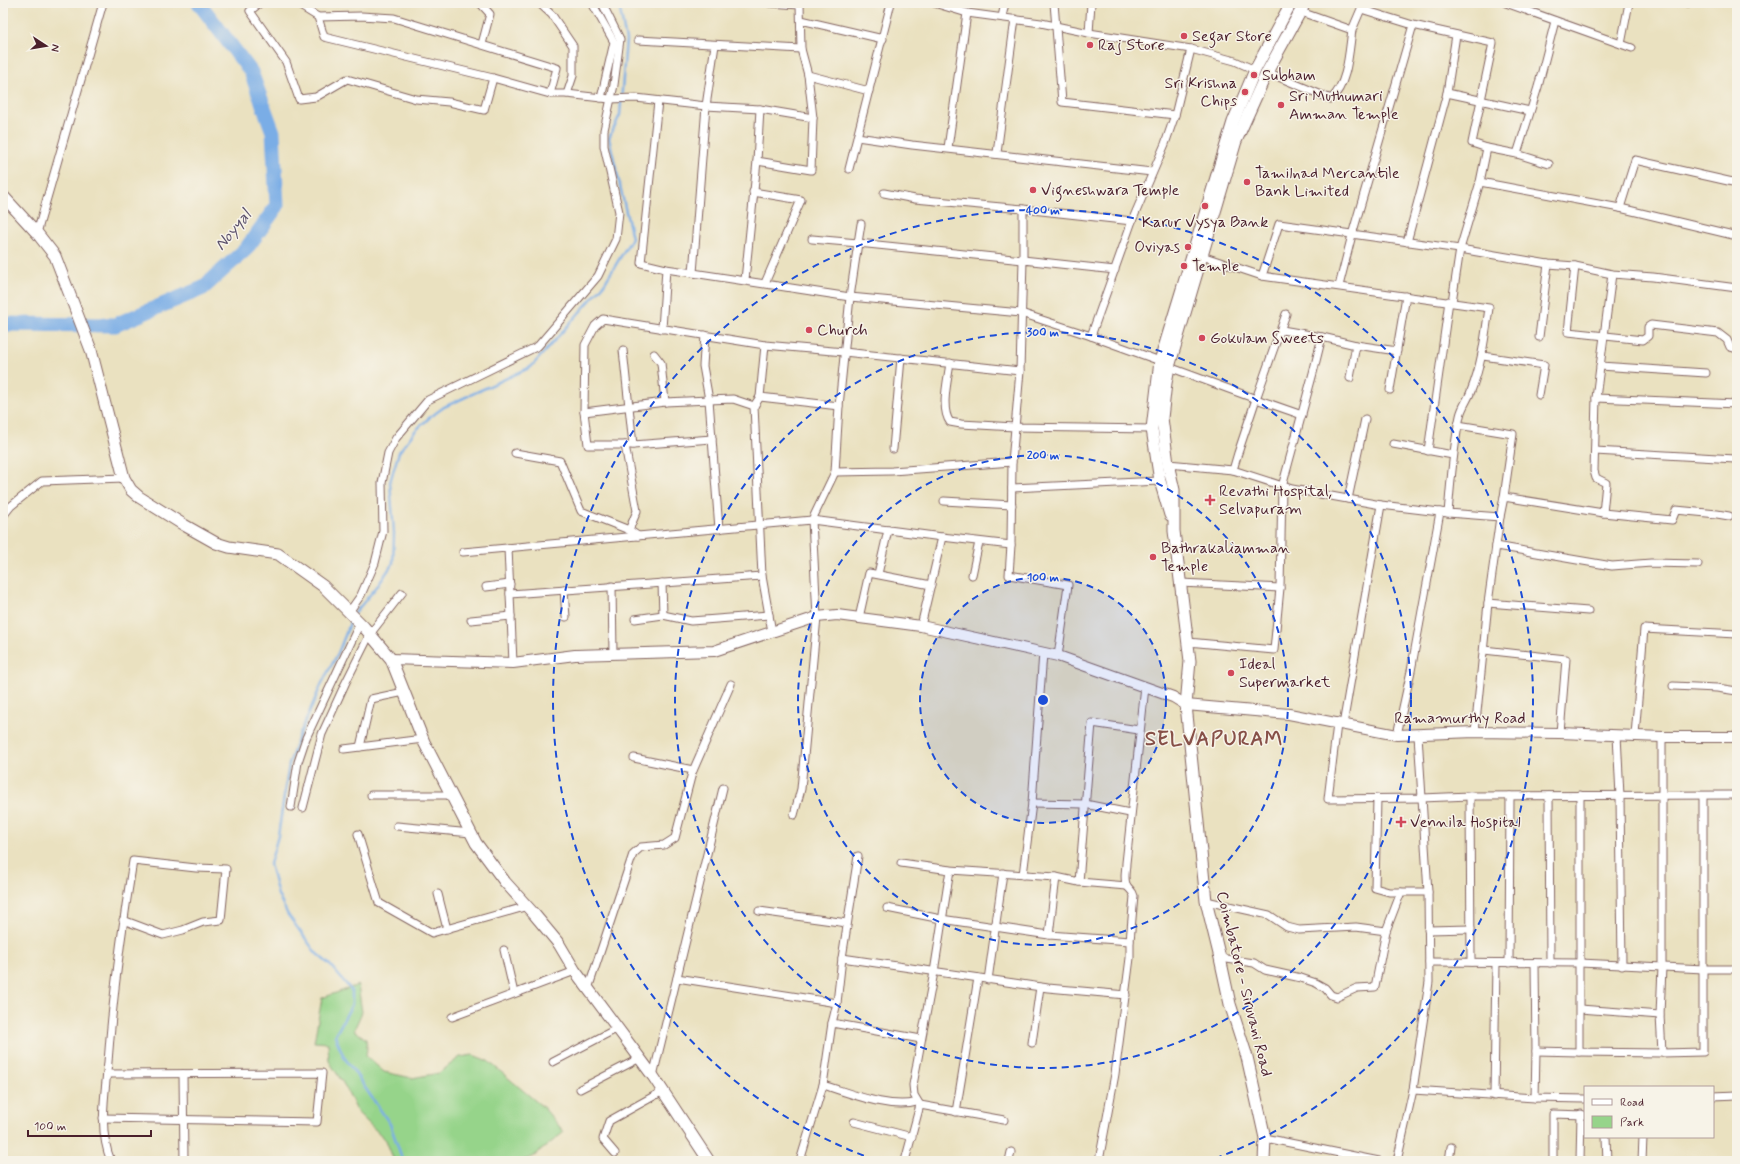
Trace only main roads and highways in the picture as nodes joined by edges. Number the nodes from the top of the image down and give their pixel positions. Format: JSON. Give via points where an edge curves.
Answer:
{"nodes":[{"id":1,"x":1291,"y":3,"type":"edge"},
{"id":2,"x":1303,"y":7,"type":"edge"},
{"id":3,"x":3,"y":196,"type":"edge"},
{"id":4,"x":1165,"y":364,"type":"junction"},
{"id":5,"x":1174,"y":531,"type":"junction"},
{"id":6,"x":391,"y":659,"type":"junction"},
{"id":7,"x":1189,"y":680,"type":"junction"},
{"id":8,"x":1173,"y":697,"type":"junction"},
{"id":9,"x":1186,"y":705,"type":"junction"},
{"id":10,"x":1737,"y":737,"type":"edge"},
{"id":11,"x":709,"y":1161,"type":"edge"},
{"id":12,"x":1264,"y":1161,"type":"edge"}],
"edges":[{"from":1,"to":4,"type":"main road","via":[[1255,70],[1233,122]]},
{"from":2,"to":4,"type":"main road","name":"Coimbatore - Siruvani Road","via":[[1267,72],[1236,141],[1202,256]]},
{"from":3,"to":6,"type":"main road","via":[[38,233],[55,256],[91,350],[124,478],[131,490],[216,543],[278,554],[323,586]]},
{"from":4,"to":5,"type":"main road","name":"Coimbatore - Siruvani Road","via":[[1166,383],[1162,418],[1174,490]]},
{"from":4,"to":5,"type":"main road","via":[[1152,429],[1160,481]]},
{"from":5,"to":7,"type":"main road","name":"Coimbatore - Siruvani Road","via":[[1190,661]]},
{"from":6,"to":8,"type":"main road","via":[[513,663],[575,655],[714,651],[817,617],[837,615],[922,626],[1058,656]]},
{"from":6,"to":11,"type":"main road","via":[[423,738],[476,843],[505,882],[559,944],[575,971],[653,1076]]},
{"from":7,"to":8,"type":"main road"},
{"from":7,"to":9,"type":"main road","name":"Coimbatore - Siruvani Road"},
{"from":8,"to":9,"type":"main road"},
{"from":9,"to":10,"type":"main road","name":"Ramamurthy Road","via":[[1290,714],[1398,735],[1475,732]]},
{"from":9,"to":12,"type":"main road","name":"Coimbatore - Siruvani Road","via":[[1206,901],[1230,1004],[1247,1057],[1265,1138]]}]}
